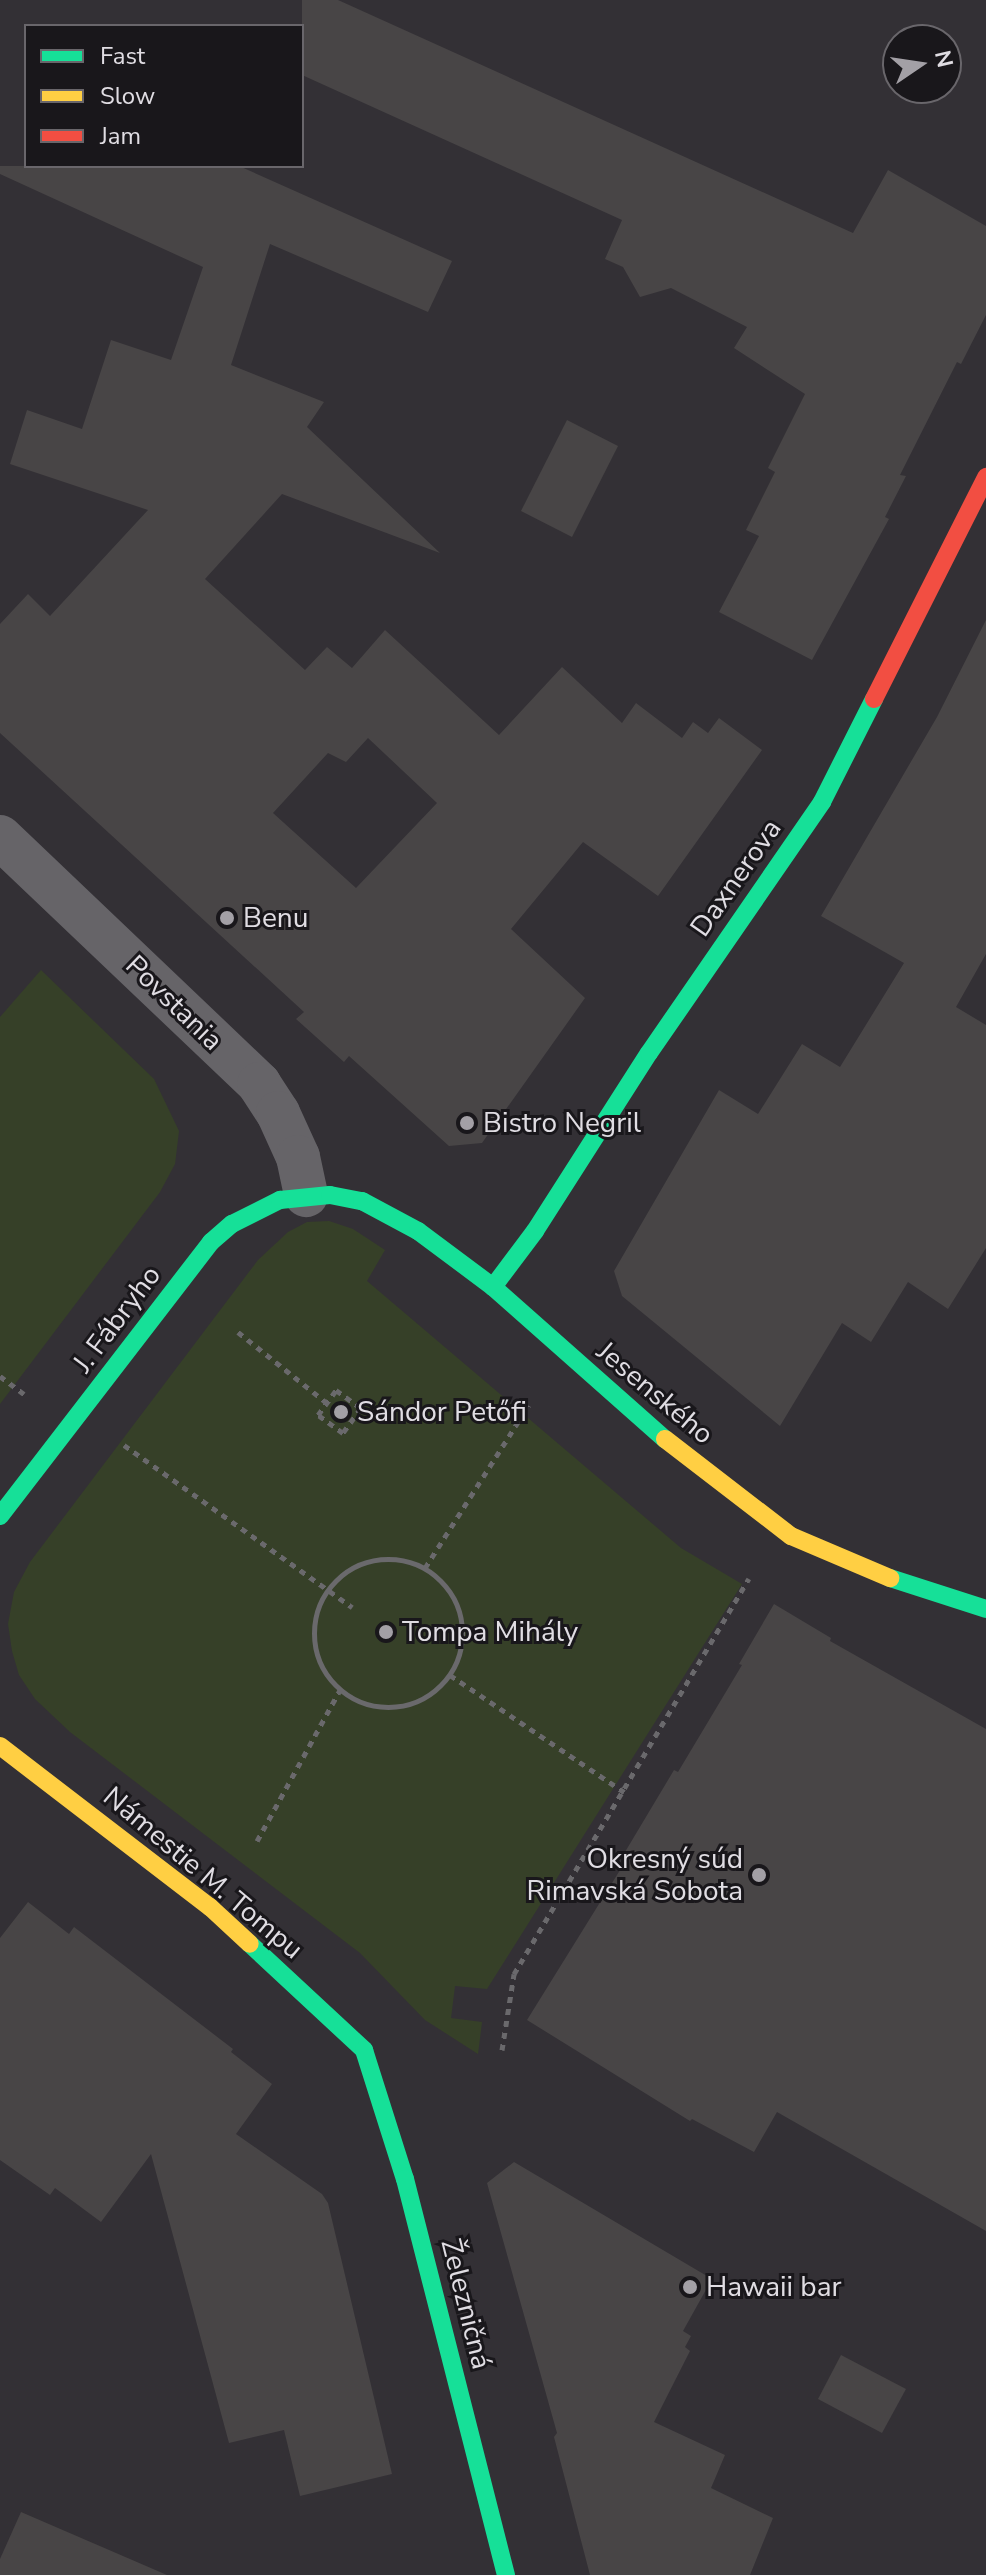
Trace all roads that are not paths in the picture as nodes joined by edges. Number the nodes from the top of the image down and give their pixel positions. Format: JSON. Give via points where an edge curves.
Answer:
{"nodes":[{"id":1,"x":986,"y":477,"type":"edge"},
{"id":2,"x":0,"y":837,"type":"edge"},
{"id":3,"x":306,"y":1195,"type":"junction"},
{"id":4,"x":493,"y":1287,"type":"junction"},
{"id":5,"x":0,"y":1516,"type":"edge"},
{"id":6,"x":986,"y":1609,"type":"edge"},
{"id":7,"x":0,"y":1746,"type":"edge"},
{"id":8,"x":364,"y":2050,"type":"joint"},
{"id":9,"x":506,"y":2575,"type":"edge"}],
"edges":[{"from":1,"to":4,"type":"street","name":"Daxnerova","via":[[822,802]]},
{"from":2,"to":3,"type":"street","name":"Povstania","via":[[259,1084],[298,1157]]},
{"from":3,"to":4,"type":"street","name":"Jesenského","via":[[362,1201],[387,1211]]},
{"from":3,"to":5,"type":"street","name":"J. Fábryho","via":[[255,1210],[211,1242]]},
{"from":4,"to":6,"type":"street","name":"Jesenského","via":[[679,1452],[791,1536],[893,1579]]},
{"from":7,"to":8,"type":"street","name":"Námestie M. Tompu","via":[[210,1907]]},
{"from":8,"to":9,"type":"street","name":"Železničná","via":[[405,2179]]}]}
